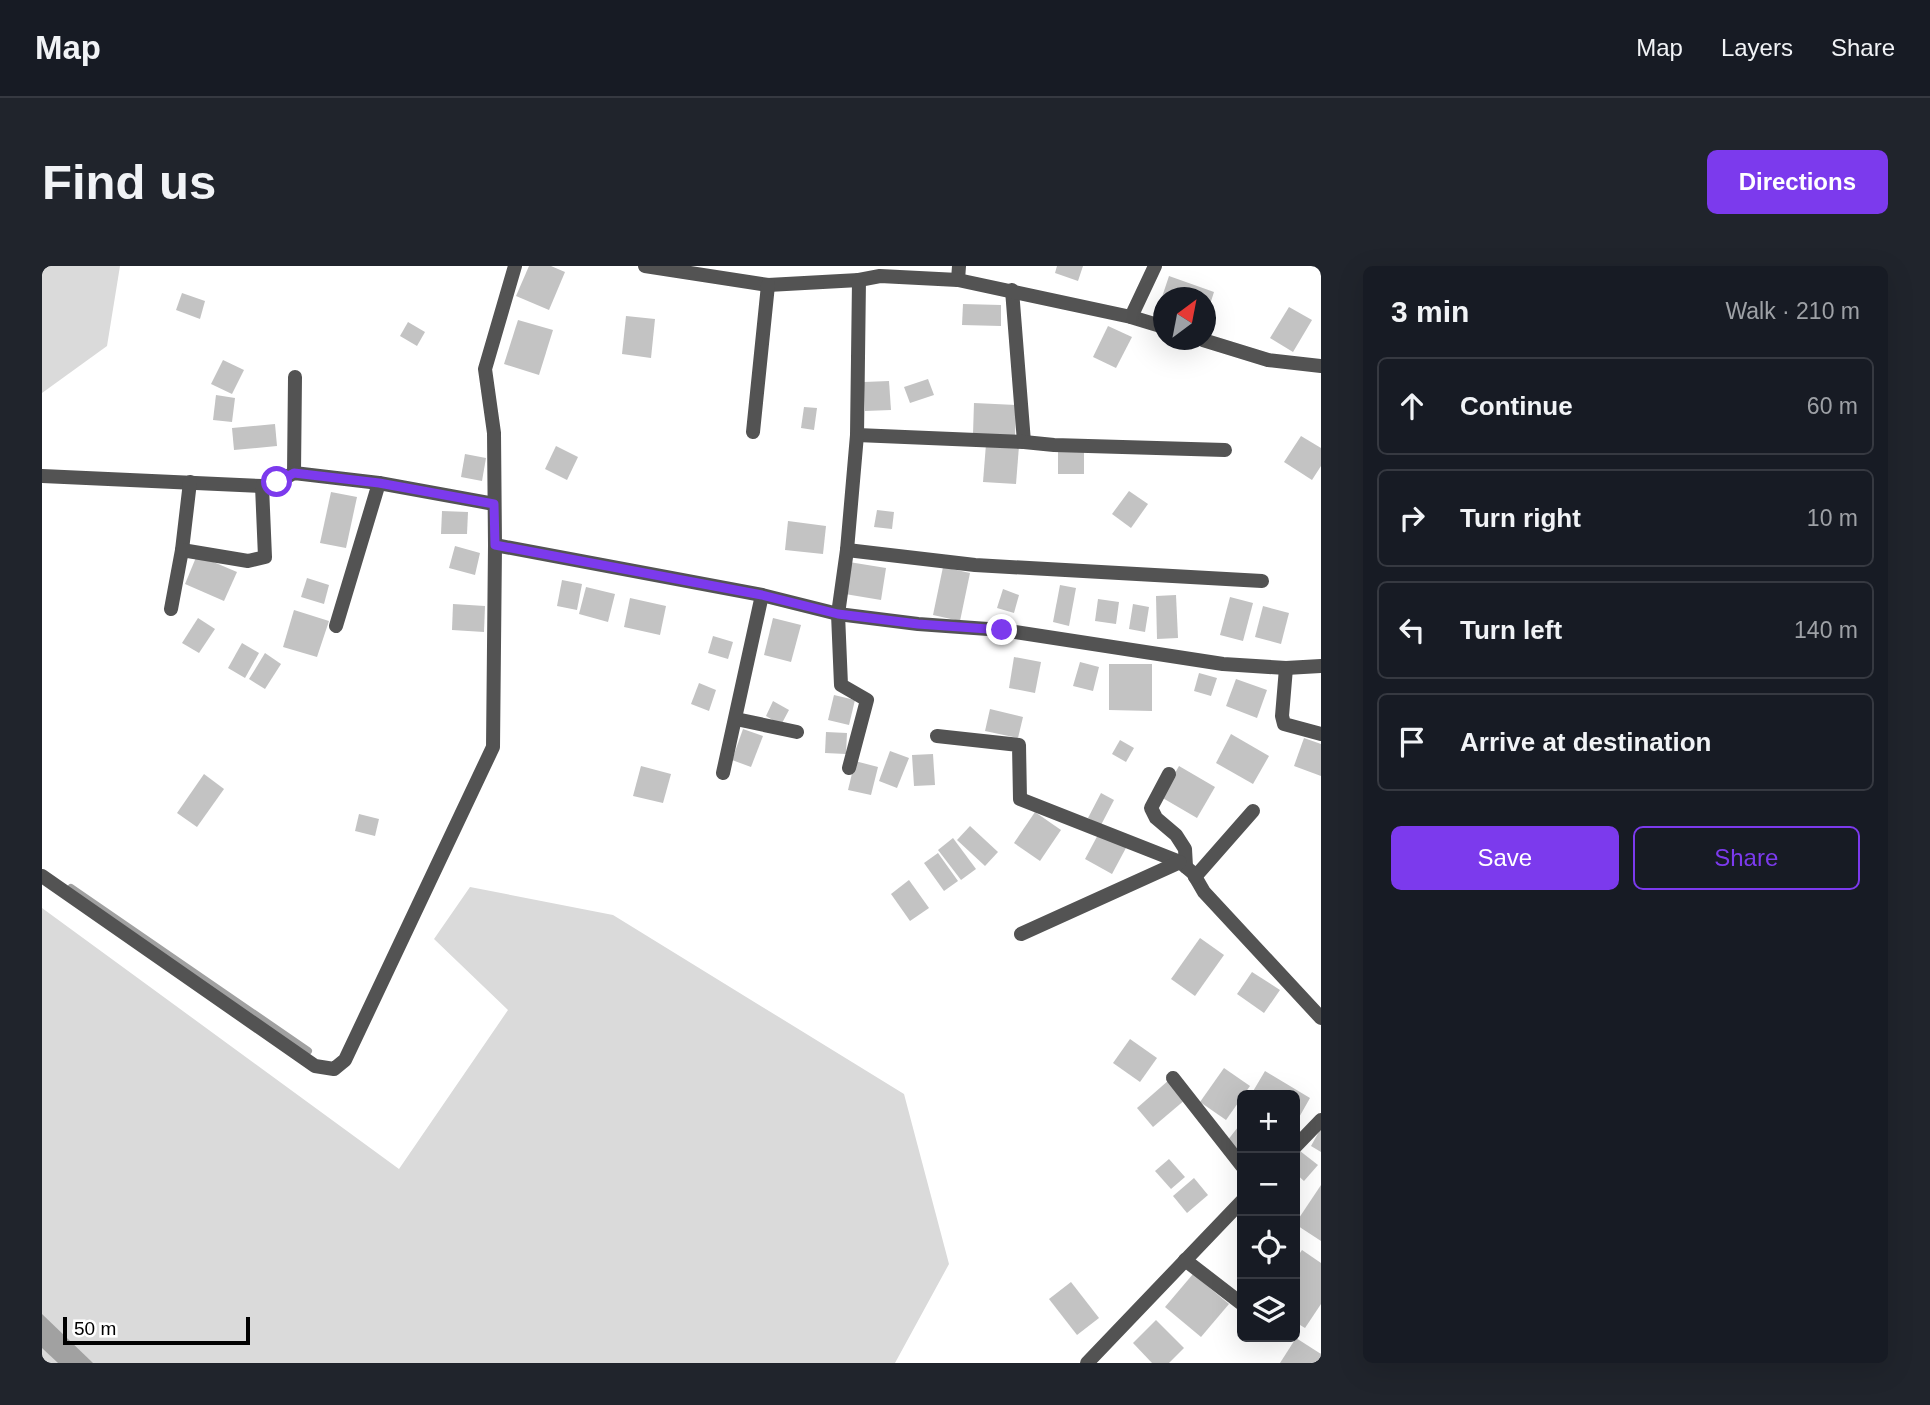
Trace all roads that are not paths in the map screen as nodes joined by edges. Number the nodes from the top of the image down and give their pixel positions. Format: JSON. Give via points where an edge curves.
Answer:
{"nodes":[{"id":1,"x":515,"y":266,"type":"edge"},
{"id":2,"x":645,"y":266,"type":"edge"},
{"id":3,"x":1155,"y":266,"type":"edge"},
{"id":4,"x":958,"y":273,"type":"edge"},
{"id":5,"x":859,"y":280,"type":"junction"},
{"id":6,"x":768,"y":285,"type":"junction"},
{"id":7,"x":1012,"y":290,"type":"junction"},
{"id":8,"x":1131,"y":317,"type":"junction"},
{"id":9,"x":1153,"y":324,"type":"edge"},
{"id":10,"x":1216,"y":344,"type":"edge"},
{"id":11,"x":1321,"y":366,"type":"edge"},
{"id":12,"x":295,"y":377,"type":"dead end"},
{"id":13,"x":753,"y":432,"type":"dead end"},
{"id":14,"x":857,"y":435,"type":"junction"},
{"id":15,"x":1024,"y":442,"type":"junction"},
{"id":16,"x":1226,"y":450,"type":"dead end"},
{"id":17,"x":294,"y":473,"type":"junction"},
{"id":18,"x":42,"y":476,"type":"edge"},
{"id":19,"x":190,"y":482,"type":"junction"},
{"id":20,"x":379,"y":483,"type":"junction"},
{"id":21,"x":262,"y":486,"type":"junction"},
{"id":22,"x":494,"y":504,"type":"junction"},
{"id":23,"x":495,"y":545,"type":"junction"},
{"id":24,"x":182,"y":550,"type":"junction"},
{"id":25,"x":847,"y":550,"type":"junction"},
{"id":26,"x":1262,"y":581,"type":"dead end"},
{"id":27,"x":762,"y":595,"type":"junction"},
{"id":28,"x":172,"y":609,"type":"dead end"},
{"id":29,"x":838,"y":614,"type":"junction"},
{"id":30,"x":336,"y":626,"type":"dead end"},
{"id":31,"x":1321,"y":666,"type":"edge"},
{"id":32,"x":1286,"y":668,"type":"junction"},
{"id":33,"x":736,"y":719,"type":"junction"},
{"id":34,"x":797,"y":732,"type":"dead end"},
{"id":35,"x":1321,"y":734,"type":"edge"},
{"id":36,"x":937,"y":736,"type":"dead end"},
{"id":37,"x":849,"y":768,"type":"dead end"},
{"id":38,"x":723,"y":773,"type":"dead end"},
{"id":39,"x":1169,"y":774,"type":"dead end"},
{"id":40,"x":1254,"y":811,"type":"dead end"},
{"id":41,"x":1187,"y":869,"type":"junction"},
{"id":42,"x":42,"y":876,"type":"edge"},
{"id":43,"x":1021,"y":934,"type":"dead end"},
{"id":44,"x":1321,"y":1018,"type":"edge"},
{"id":45,"x":1173,"y":1078,"type":"dead end"},
{"id":46,"x":1321,"y":1120,"type":"edge"},
{"id":47,"x":1300,"y":1142,"type":"edge"},
{"id":48,"x":1237,"y":1160,"type":"edge"},
{"id":49,"x":1237,"y":1206,"type":"edge"},
{"id":50,"x":1185,"y":1260,"type":"junction"},
{"id":51,"x":1237,"y":1300,"type":"edge"},
{"id":52,"x":1087,"y":1363,"type":"edge"}],
"edges":[{"from":1,"to":22,"type":"street","via":[[485,369],[494,433]]},
{"from":2,"to":6,"type":"street"},
{"from":3,"to":8,"type":"street"},
{"from":4,"to":5,"type":"street"},
{"from":4,"to":7,"type":"street"},
{"from":5,"to":6,"type":"street"},
{"from":5,"to":14,"type":"street"},
{"from":6,"to":13,"type":"street"},
{"from":7,"to":8,"type":"street"},
{"from":7,"to":15,"type":"street"},
{"from":8,"to":9,"type":"street"},
{"from":10,"to":11,"type":"street","via":[[1268,360]]},
{"from":12,"to":17,"type":"street"},
{"from":14,"to":15,"type":"street"},
{"from":14,"to":25,"type":"street"},
{"from":15,"to":16,"type":"street"},
{"from":17,"to":20,"type":"street"},
{"from":17,"to":21,"type":"street"},
{"from":18,"to":19,"type":"street"},
{"from":19,"to":21,"type":"street"},
{"from":19,"to":24,"type":"street"},
{"from":20,"to":22,"type":"street"},
{"from":20,"to":30,"type":"street"},
{"from":21,"to":24,"type":"street","via":[[265,557],[248,561]]},
{"from":22,"to":23,"type":"street"},
{"from":23,"to":27,"type":"street"},
{"from":23,"to":42,"type":"street","via":[[493,747],[341,1065],[334,1069],[315,1066]]},
{"from":24,"to":28,"type":"street"},
{"from":25,"to":26,"type":"street","via":[[975,565]]},
{"from":25,"to":29,"type":"street"},
{"from":27,"to":29,"type":"street"},
{"from":27,"to":33,"type":"street"},
{"from":29,"to":32,"type":"street","via":[[1002,630],[1223,664]]},
{"from":29,"to":37,"type":"street","via":[[841,685],[867,700]]},
{"from":31,"to":32,"type":"street"},
{"from":32,"to":35,"type":"street","via":[[1284,724]]},
{"from":33,"to":34,"type":"street"},
{"from":33,"to":38,"type":"street"},
{"from":36,"to":41,"type":"street","via":[[1019,745],[1020,799]]},
{"from":39,"to":41,"type":"street","via":[[1152,808],[1185,849]]},
{"from":40,"to":41,"type":"street"},
{"from":41,"to":43,"type":"street"},
{"from":41,"to":44,"type":"street"},
{"from":45,"to":48,"type":"street"},
{"from":46,"to":47,"type":"street"},
{"from":49,"to":50,"type":"street"},
{"from":50,"to":51,"type":"street"},
{"from":50,"to":52,"type":"street"}]}
